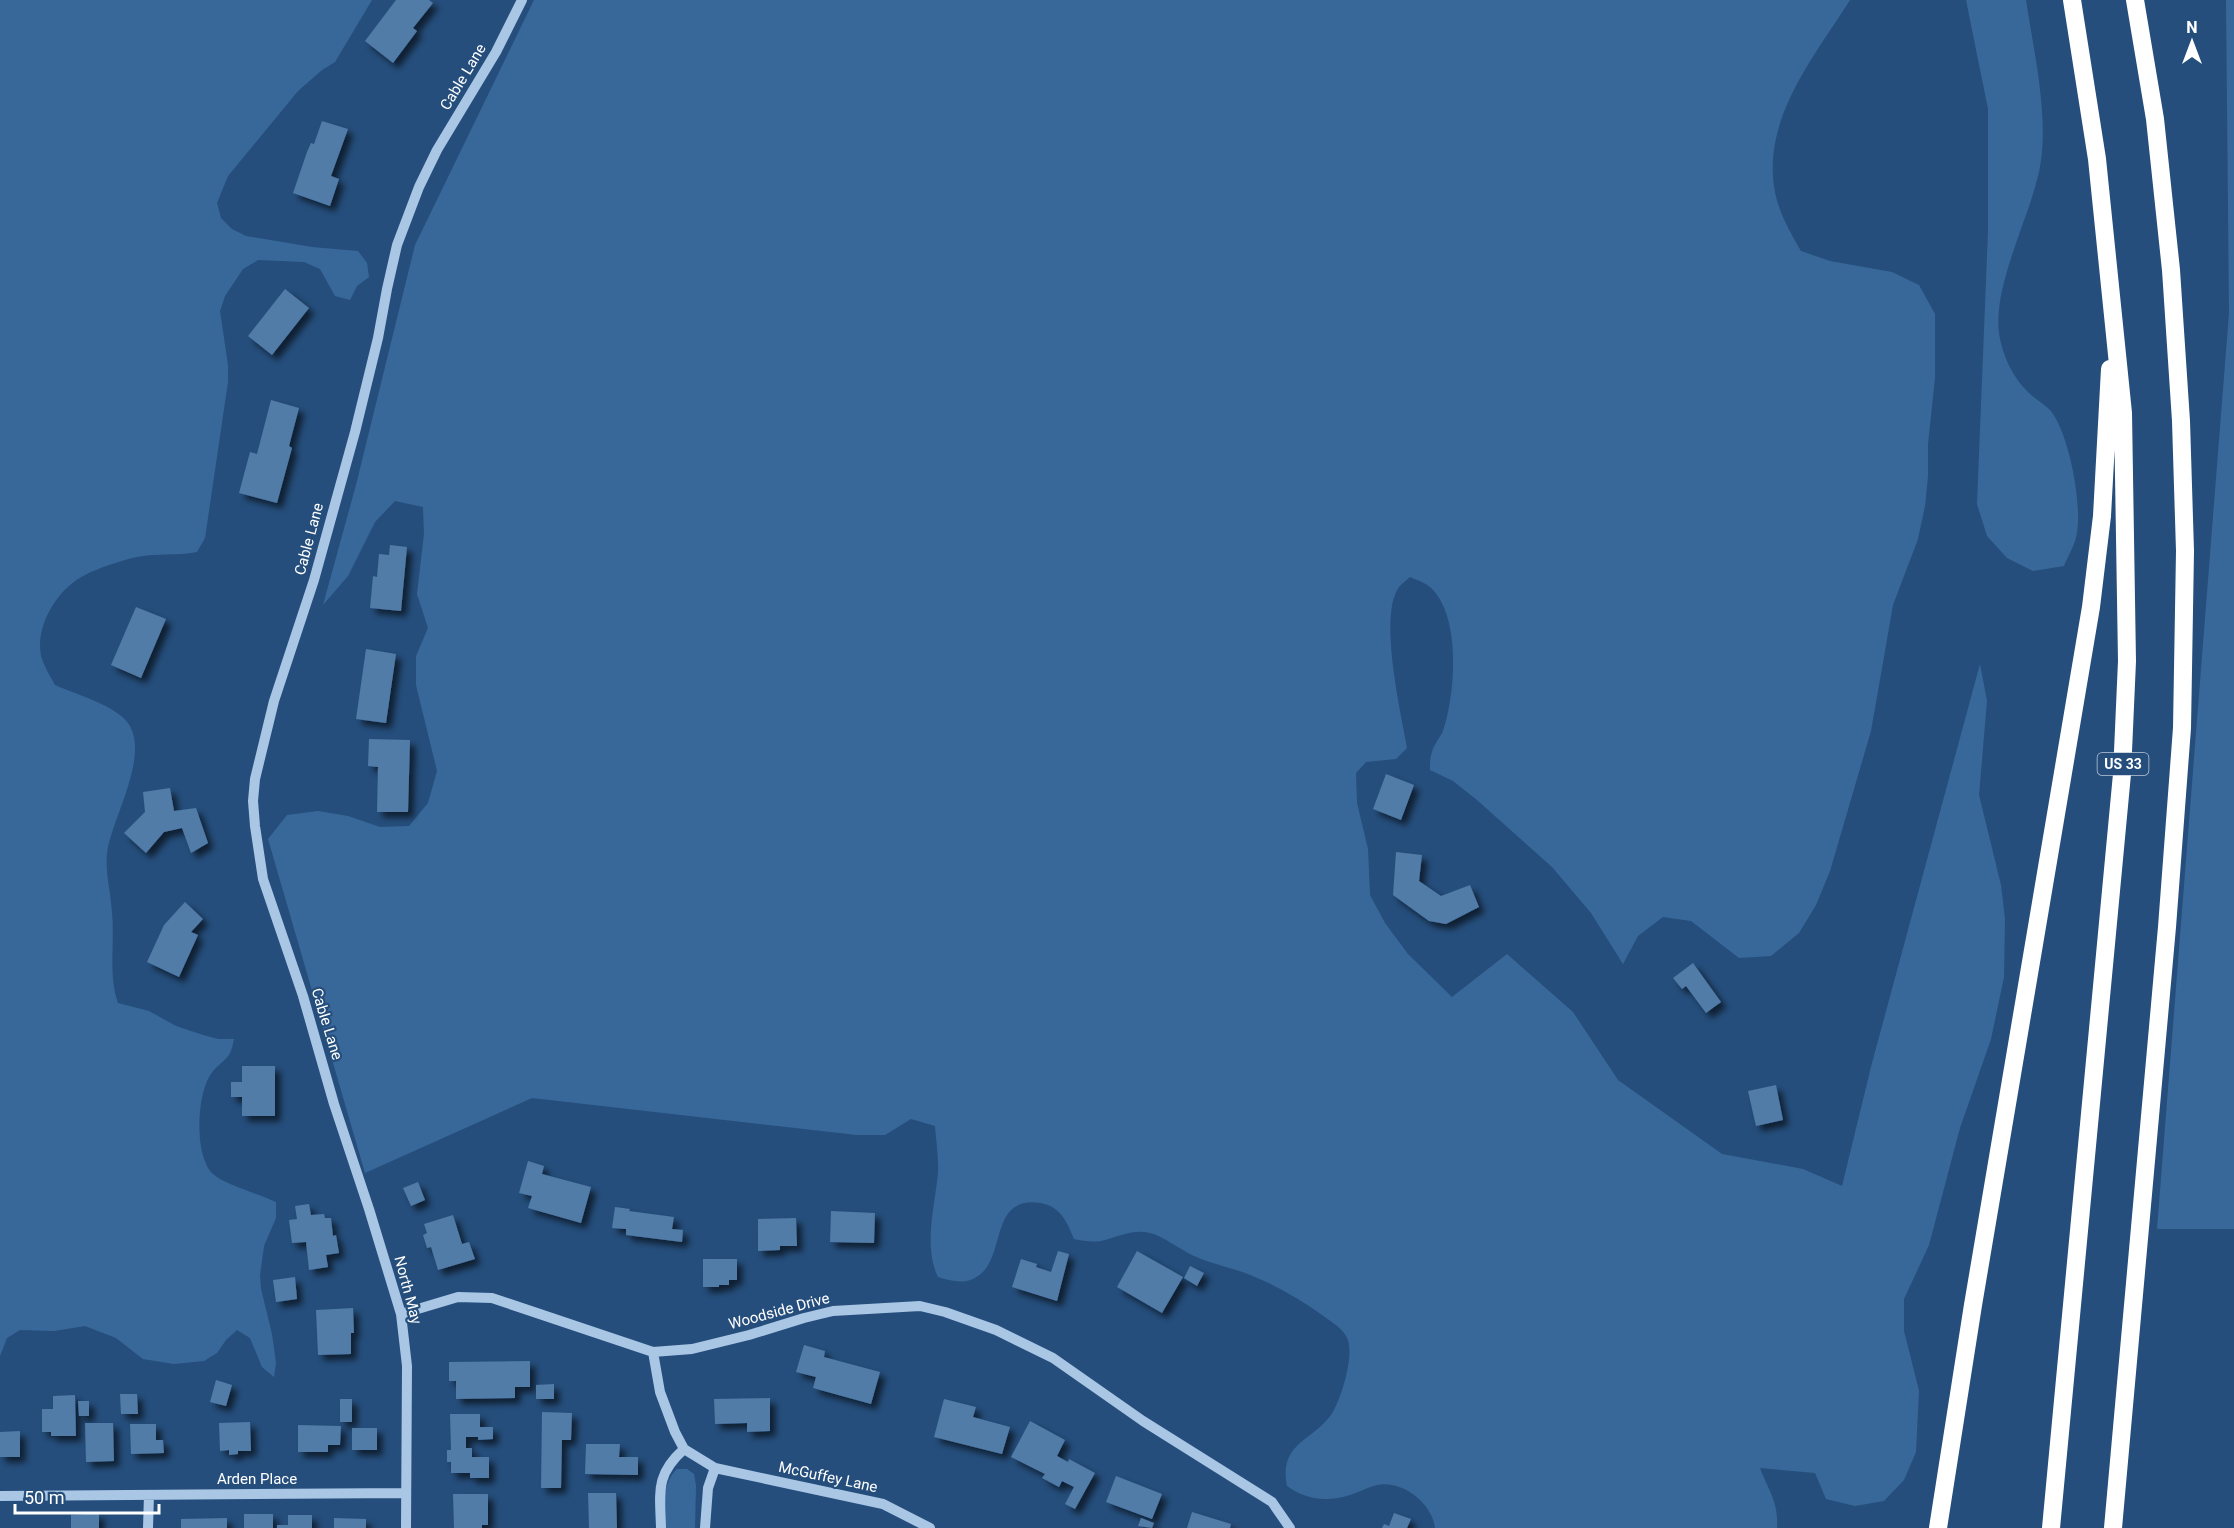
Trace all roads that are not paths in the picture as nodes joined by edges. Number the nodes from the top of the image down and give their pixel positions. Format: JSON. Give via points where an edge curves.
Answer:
{"nodes":[{"id":1,"x":522,"y":0,"type":"edge"},
{"id":2,"x":2072,"y":0,"type":"edge"},
{"id":3,"x":2135,"y":0,"type":"edge"},
{"id":4,"x":2113,"y":319,"type":"junction"},
{"id":5,"x":334,"y":1104,"type":"joint"},
{"id":6,"x":401,"y":1314,"type":"junction"},
{"id":7,"x":653,"y":1352,"type":"junction"},
{"id":8,"x":684,"y":1449,"type":"junction"},
{"id":9,"x":715,"y":1468,"type":"junction"},
{"id":10,"x":406,"y":1493,"type":"junction"},
{"id":11,"x":148,"y":1495,"type":"junction"},
{"id":12,"x":0,"y":1496,"type":"edge"},
{"id":13,"x":148,"y":1528,"type":"edge"},
{"id":14,"x":406,"y":1528,"type":"edge"},
{"id":15,"x":661,"y":1528,"type":"edge"},
{"id":16,"x":705,"y":1528,"type":"edge"},
{"id":17,"x":930,"y":1528,"type":"edge"},
{"id":18,"x":1290,"y":1528,"type":"edge"},
{"id":19,"x":1938,"y":1528,"type":"edge"},
{"id":20,"x":2051,"y":1528,"type":"edge"},
{"id":21,"x":2113,"y":1528,"type":"edge"}],
"edges":[{"from":1,"to":5,"type":"street","name":"Cable Lane","via":[[496,52],[437,150],[397,245],[357,421],[314,580],[274,701],[255,779],[255,826],[263,879]]},
{"from":2,"to":4,"type":"highway","number":"US 33","via":[[2097,159]]},
{"from":3,"to":21,"type":"highway","via":[[2155,120],[2171,270],[2185,562],[2182,728]]},
{"from":4,"to":19,"type":"highway","via":[[2102,516],[2091,607]]},
{"from":4,"to":20,"type":"highway","number":"US 33","via":[[2123,413],[2127,661],[2123,762]]},
{"from":5,"to":6,"type":"street","name":"North May"},
{"from":6,"to":7,"type":"street","name":"Woodside Drive","via":[[458,1297],[492,1298]]},
{"from":6,"to":10,"type":"street","name":"North May","via":[[407,1366]]},
{"from":7,"to":8,"type":"street","via":[[660,1392]]},
{"from":7,"to":18,"type":"street","name":"Woodside Drive","via":[[692,1349],[833,1311],[920,1306],[945,1312],[996,1330],[1053,1358],[1143,1421],[1272,1502]]},
{"from":8,"to":9,"type":"street","name":"McGuffey Lane"},
{"from":8,"to":15,"type":"street","via":[[670,1461],[662,1478]]},
{"from":9,"to":16,"type":"street","via":[[706,1496]]},
{"from":9,"to":17,"type":"street","name":"McGuffey Lane","via":[[883,1504]]},
{"from":10,"to":11,"type":"street","name":"Arden Place"},
{"from":10,"to":14,"type":"street","name":"North May"},
{"from":11,"to":12,"type":"street","name":"Arden Place"},
{"from":11,"to":13,"type":"street"}]}
